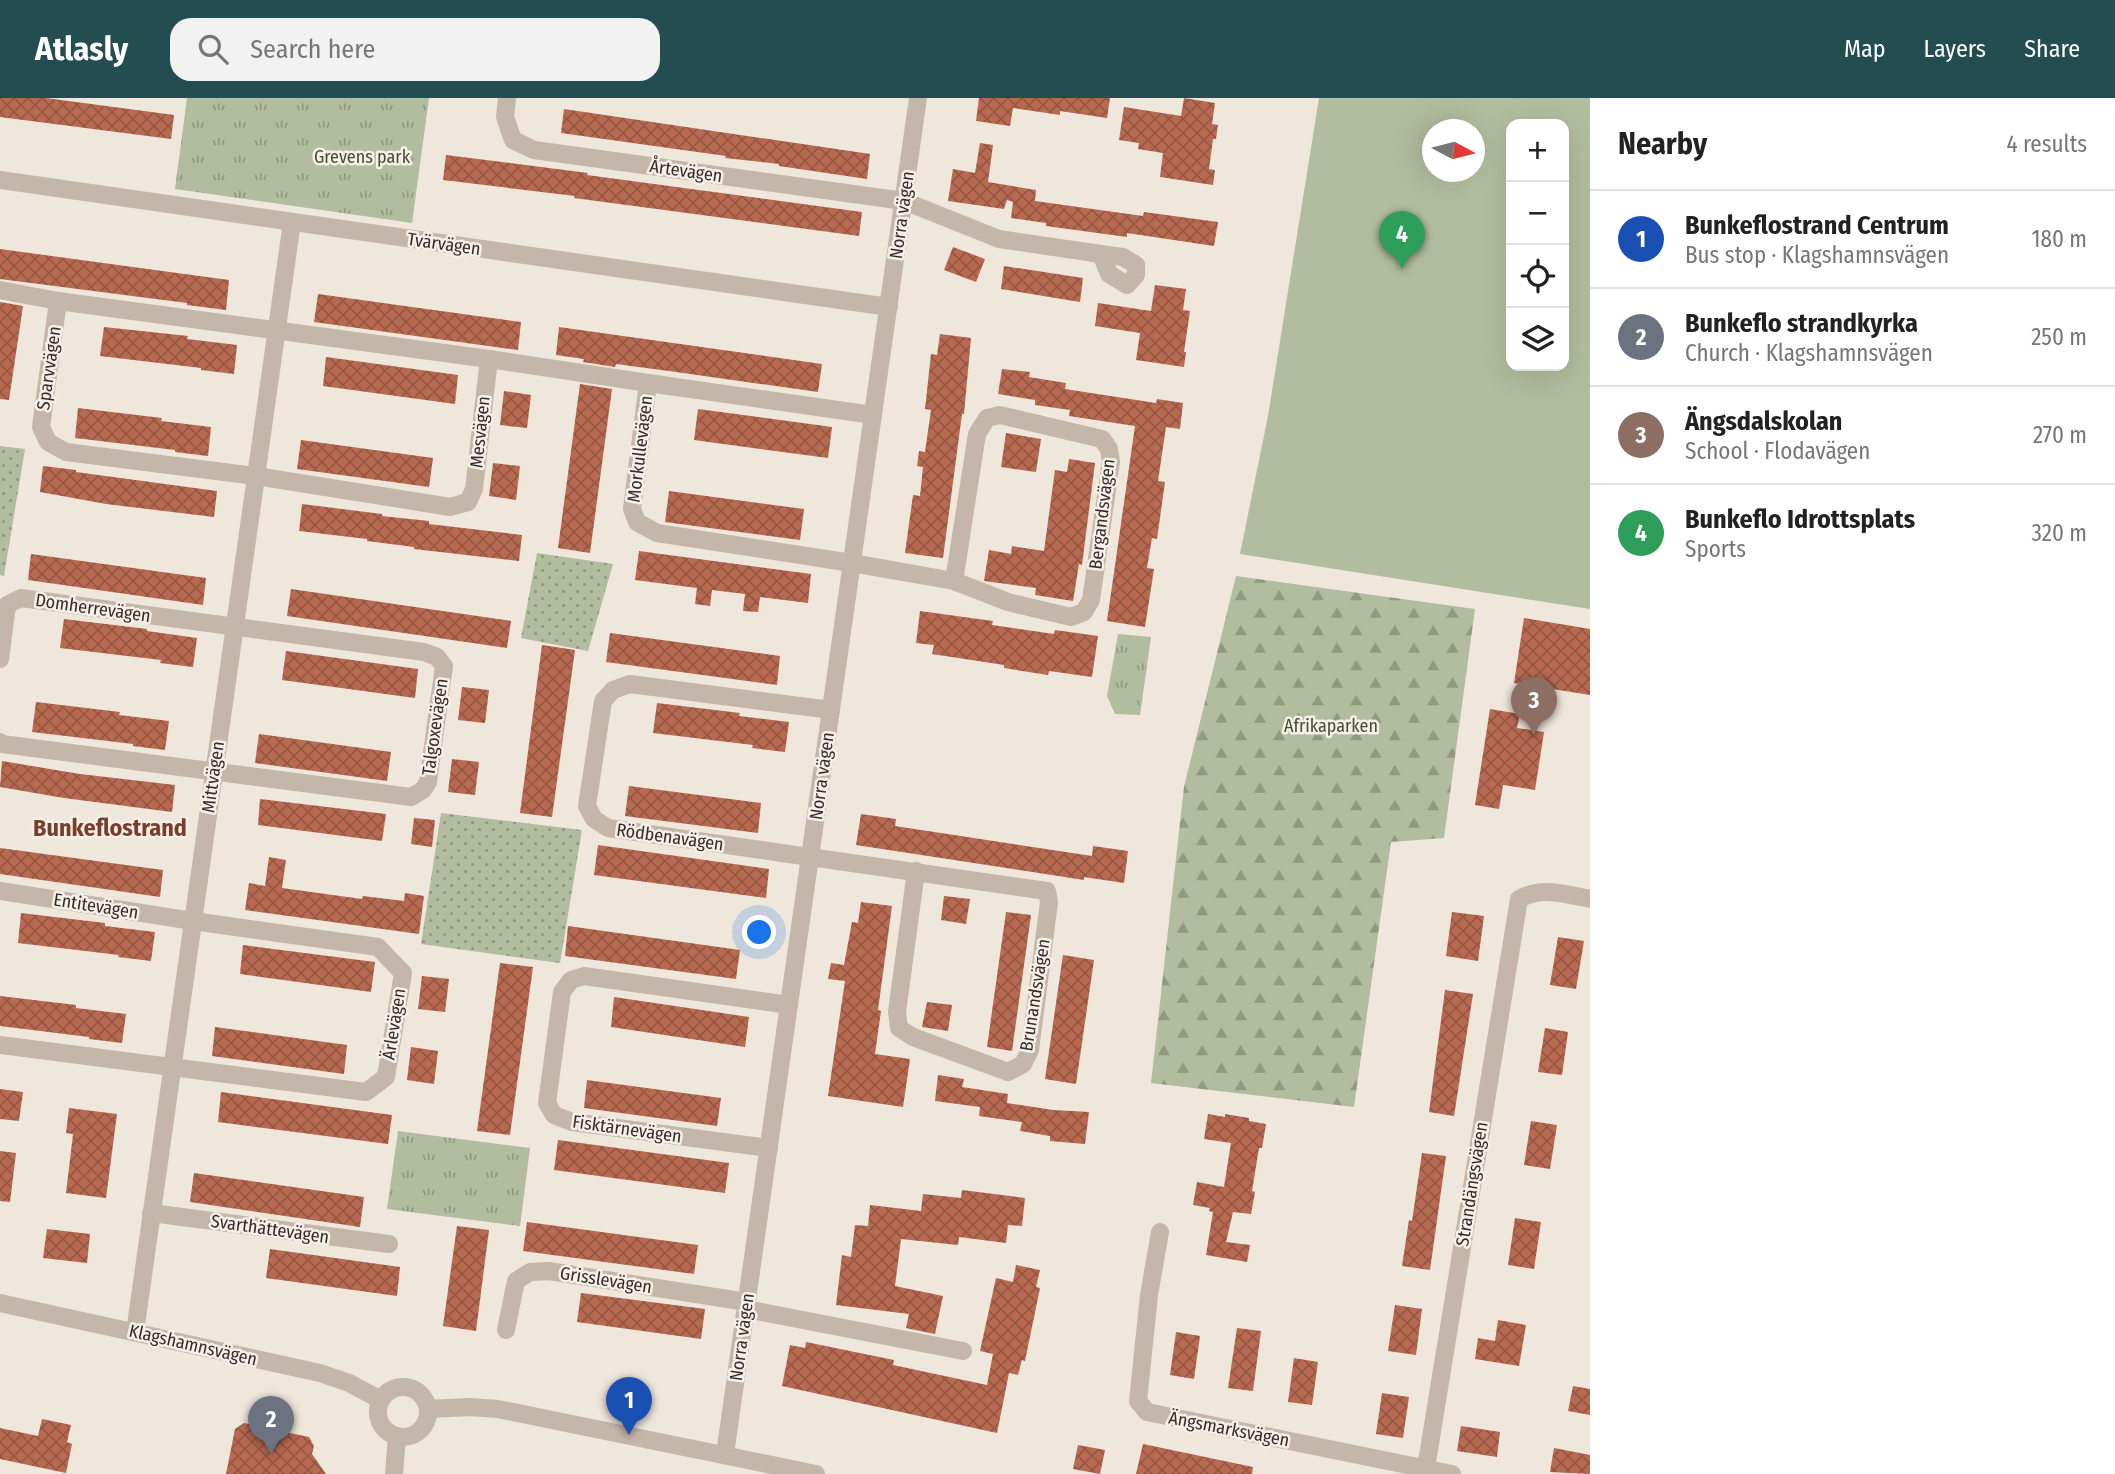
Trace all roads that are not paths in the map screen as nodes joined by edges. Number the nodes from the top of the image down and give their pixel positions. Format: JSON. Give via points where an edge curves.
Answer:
{"nodes":[{"id":1,"x":507,"y":98,"type":"edge"},
{"id":2,"x":918,"y":98,"type":"edge"},
{"id":3,"x":0,"y":180,"type":"edge"},
{"id":4,"x":904,"y":201,"type":"junction"},
{"id":5,"x":292,"y":222,"type":"junction"},
{"id":6,"x":1101,"y":254,"type":"dead end"},
{"id":7,"x":0,"y":290,"type":"edge"},
{"id":8,"x":58,"y":300,"type":"junction"},
{"id":9,"x":889,"y":307,"type":"junction"},
{"id":10,"x":276,"y":330,"type":"junction"},
{"id":11,"x":489,"y":359,"type":"junction"},
{"id":12,"x":648,"y":383,"type":"junction"},
{"id":13,"x":873,"y":415,"type":"junction"},
{"id":14,"x":256,"y":476,"type":"junction"},
{"id":15,"x":852,"y":563,"type":"junction"},
{"id":16,"x":954,"y":581,"type":"junction"},
{"id":17,"x":234,"y":628,"type":"junction"},
{"id":18,"x":0,"y":659,"type":"edge"},
{"id":19,"x":831,"y":710,"type":"junction"},
{"id":20,"x":0,"y":742,"type":"edge"},
{"id":21,"x":214,"y":772,"type":"junction"},
{"id":22,"x":810,"y":857,"type":"junction"},
{"id":23,"x":916,"y":871,"type":"junction"},
{"id":24,"x":0,"y":891,"type":"edge"},
{"id":25,"x":1590,"y":899,"type":"edge"},
{"id":26,"x":193,"y":921,"type":"junction"},
{"id":27,"x":789,"y":1005,"type":"junction"},
{"id":28,"x":0,"y":1045,"type":"edge"},
{"id":29,"x":172,"y":1069,"type":"junction"},
{"id":30,"x":769,"y":1148,"type":"junction"},
{"id":31,"x":152,"y":1213,"type":"junction"},
{"id":32,"x":1160,"y":1232,"type":"dead end"},
{"id":33,"x":389,"y":1244,"type":"dead end"},
{"id":34,"x":0,"y":1303,"type":"edge"},
{"id":35,"x":746,"y":1305,"type":"junction"},
{"id":36,"x":506,"y":1330,"type":"dead end"},
{"id":37,"x":135,"y":1332,"type":"junction"},
{"id":38,"x":963,"y":1351,"type":"dead end"},
{"id":39,"x":381,"y":1400,"type":"junction"},
{"id":40,"x":428,"y":1409,"type":"junction"},
{"id":41,"x":397,"y":1436,"type":"junction"},
{"id":42,"x":725,"y":1454,"type":"junction"},
{"id":43,"x":1426,"y":1468,"type":"junction"},
{"id":44,"x":394,"y":1474,"type":"edge"},
{"id":45,"x":816,"y":1474,"type":"edge"},
{"id":46,"x":1452,"y":1474,"type":"edge"}],
"edges":[{"from":1,"to":4,"type":"street","name":"Årtevägen","via":[[505,117],[513,140],[534,150]]},
{"from":2,"to":4,"type":"street","name":"Norra vägen"},
{"from":3,"to":5,"type":"street","name":"Tvärvägen"},
{"from":4,"to":6,"type":"street","via":[[999,239]]},
{"from":4,"to":9,"type":"street","name":"Norra vägen"},
{"from":5,"to":9,"type":"street","name":"Tvärvägen"},
{"from":5,"to":10,"type":"street","name":"Mittvägen"},
{"from":7,"to":8,"type":"street"},
{"from":8,"to":10,"type":"street","name":"Sparvvägen"},
{"from":8,"to":14,"type":"street","name":"Sparvvägen","via":[[41,427],[48,442],[66,452]]},
{"from":9,"to":13,"type":"street","name":"Norra vägen"},
{"from":10,"to":11,"type":"street"},
{"from":10,"to":14,"type":"street","name":"Mittvägen"},
{"from":11,"to":12,"type":"street"},
{"from":11,"to":14,"type":"street","name":"Mesvägen","via":[[474,489],[468,502],[450,507]]},
{"from":12,"to":13,"type":"street","name":"Morkullevägen"},
{"from":12,"to":15,"type":"street","name":"Morkullevägen","via":[[632,509],[637,522],[657,533]]},
{"from":13,"to":15,"type":"street","name":"Norra vägen"},
{"from":14,"to":17,"type":"street","name":"Mittvägen"},
{"from":15,"to":16,"type":"street","name":"Bergandsvägen"},
{"from":15,"to":19,"type":"street","name":"Norra vägen"},
{"from":16,"to":16,"type":"street","name":"Bergandsvägen","via":[[1020,605],[1071,617],[1084,612],[1091,600],[1111,462],[1102,439],[1000,415],[987,418],[977,435]]},
{"from":17,"to":18,"type":"street","name":"Domherrevägen","via":[[21,598],[7,605]]},
{"from":17,"to":21,"type":"street","name":"Mittvägen"},
{"from":17,"to":21,"type":"street","name":"Talgoxevägen","via":[[437,657],[444,666],[428,782],[411,797]]},
{"from":19,"to":22,"type":"street","name":"Norra vägen"},
{"from":19,"to":22,"type":"street","name":"Rödbenavägen","via":[[630,684],[613,690],[603,701],[587,806],[594,819],[608,828]]},
{"from":20,"to":21,"type":"street"},
{"from":21,"to":26,"type":"street","name":"Mittvägen"},
{"from":22,"to":23,"type":"street","name":"Brunandsvägen"},
{"from":22,"to":27,"type":"street","name":"Norra vägen"},
{"from":23,"to":23,"type":"street","name":"Brunandsvägen","via":[[1046,891],[1049,902],[1030,1049],[1023,1064],[1008,1072],[899,1028],[897,1012]]},
{"from":24,"to":26,"type":"street","name":"Entitevägen"},
{"from":25,"to":43,"type":"street","name":"Strandängsvägen","via":[[1546,891],[1519,900]]},
{"from":26,"to":29,"type":"street","name":"Mittvägen"},
{"from":26,"to":29,"type":"street","name":"Ärlevägen","via":[[378,947],[403,973],[386,1077],[366,1092]]},
{"from":27,"to":30,"type":"street","name":"Norra vägen"},
{"from":27,"to":30,"type":"street","name":"Fisktärnevägen","via":[[584,976],[571,980],[562,992],[547,1103],[554,1115],[572,1122]]},
{"from":28,"to":29,"type":"street"},
{"from":29,"to":31,"type":"street","name":"Mittvägen"},
{"from":30,"to":35,"type":"street","name":"Norra vägen"},
{"from":31,"to":33,"type":"street","name":"Svarthättevägen"},
{"from":31,"to":37,"type":"street","name":"Mittvägen"},
{"from":32,"to":43,"type":"street","name":"Ängsmarksvägen","via":[[1138,1401],[1147,1412]]},
{"from":34,"to":37,"type":"street","name":"Klagshamnsvägen"},
{"from":35,"to":36,"type":"street","name":"Grisslevägen","via":[[549,1271],[530,1272],[516,1282]]},
{"from":35,"to":38,"type":"street","name":"Grisslevägen"},
{"from":35,"to":42,"type":"street","name":"Norra vägen"},
{"from":37,"to":39,"type":"street","name":"Klagshamnsvägen","via":[[320,1373]]},
{"from":39,"to":40,"type":"street","via":[[398,1387],[408,1387],[418,1391]]},
{"from":39,"to":41,"type":"street","via":[[380,1422]]},
{"from":40,"to":41,"type":"street","via":[[422,1427]]},
{"from":40,"to":42,"type":"street","via":[[498,1409]]},
{"from":41,"to":44,"type":"street"},
{"from":42,"to":45,"type":"street"},
{"from":43,"to":46,"type":"street","name":"Ängsmarksvägen"}]}
